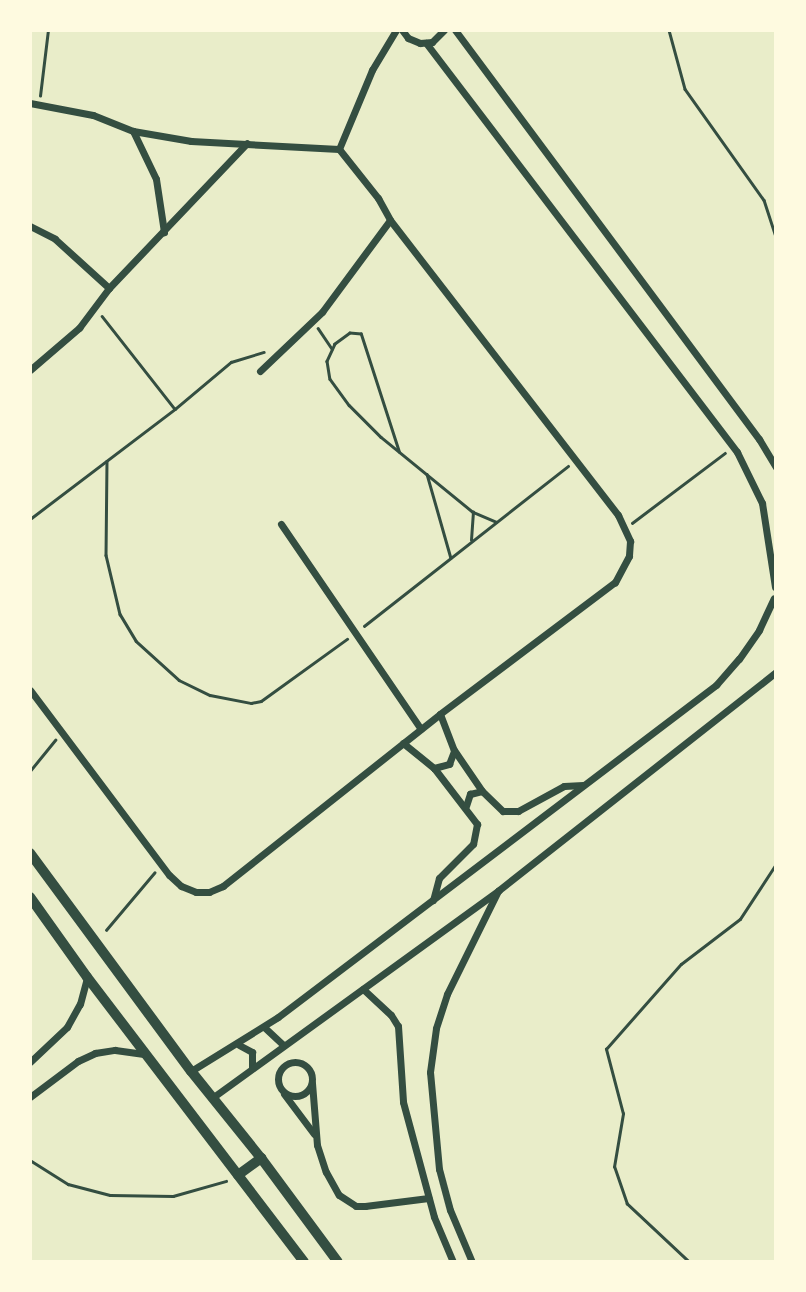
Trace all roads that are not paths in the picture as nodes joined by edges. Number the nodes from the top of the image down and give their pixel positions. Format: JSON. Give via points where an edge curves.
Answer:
{"nodes":[{"id":1,"x":396,"y":30,"type":"edge"},
{"id":2,"x":402,"y":30,"type":"edge"},
{"id":3,"x":444,"y":30,"type":"edge"},
{"id":4,"x":455,"y":30,"type":"edge"},
{"id":5,"x":426,"y":43,"type":"junction"},
{"id":6,"x":30,"y":103,"type":"edge"},
{"id":7,"x":133,"y":131,"type":"junction"},
{"id":8,"x":247,"y":143,"type":"junction"},
{"id":9,"x":339,"y":149,"type":"junction"},
{"id":10,"x":390,"y":220,"type":"junction"},
{"id":11,"x":30,"y":226,"type":"edge"},
{"id":12,"x":164,"y":232,"type":"junction"},
{"id":13,"x":109,"y":288,"type":"junction"},
{"id":14,"x":30,"y":369,"type":"edge"},
{"id":15,"x":260,"y":371,"type":"dead end"},
{"id":16,"x":776,"y":467,"type":"edge"},
{"id":17,"x":281,"y":524,"type":"dead end"},
{"id":18,"x":776,"y":586,"type":"edge"},
{"id":19,"x":775,"y":602,"type":"edge"},
{"id":20,"x":776,"y":672,"type":"edge"},
{"id":21,"x":30,"y":690,"type":"edge"},
{"id":22,"x":440,"y":714,"type":"junction"},
{"id":23,"x":421,"y":729,"type":"junction"},
{"id":24,"x":403,"y":743,"type":"junction"},
{"id":25,"x":454,"y":750,"type":"junction"},
{"id":26,"x":434,"y":768,"type":"junction"},
{"id":27,"x":584,"y":785,"type":"junction"},
{"id":28,"x":482,"y":791,"type":"junction"},
{"id":29,"x":466,"y":806,"type":"junction"},
{"id":30,"x":30,"y":853,"type":"edge"},
{"id":31,"x":499,"y":890,"type":"junction"},
{"id":32,"x":30,"y":897,"type":"edge"},
{"id":33,"x":433,"y":900,"type":"junction"},
{"id":34,"x":87,"y":977,"type":"junction"},
{"id":35,"x":363,"y":989,"type":"junction"},
{"id":36,"x":264,"y":1027,"type":"junction"},
{"id":37,"x":238,"y":1045,"type":"junction"},
{"id":38,"x":283,"y":1045,"type":"junction"},
{"id":39,"x":146,"y":1055,"type":"junction"},
{"id":40,"x":30,"y":1062,"type":"edge"},
{"id":41,"x":252,"y":1067,"type":"junction"},
{"id":42,"x":191,"y":1071,"type":"junction"},
{"id":43,"x":312,"y":1083,"type":"junction"},
{"id":44,"x":283,"y":1092,"type":"junction"},
{"id":45,"x":30,"y":1097,"type":"edge"},
{"id":46,"x":212,"y":1098,"type":"junction"},
{"id":47,"x":315,"y":1135,"type":"junction"},
{"id":48,"x":261,"y":1158,"type":"junction"},
{"id":49,"x":439,"y":1169,"type":"junction"},
{"id":50,"x":421,"y":1174,"type":"junction"},
{"id":51,"x":238,"y":1175,"type":"junction"},
{"id":52,"x":428,"y":1198,"type":"junction"},
{"id":53,"x":304,"y":1262,"type":"edge"},
{"id":54,"x":338,"y":1262,"type":"edge"},
{"id":55,"x":453,"y":1262,"type":"edge"},
{"id":56,"x":472,"y":1262,"type":"edge"}],
"edges":[{"from":1,"to":9,"type":"street","via":[[372,70]]},
{"from":2,"to":5,"type":"street","via":[[413,42]]},
{"from":3,"to":5,"type":"street"},
{"from":4,"to":16,"type":"street"},
{"from":5,"to":18,"type":"street","via":[[733,447],[762,503]]},
{"from":6,"to":7,"type":"street","via":[[93,115]]},
{"from":7,"to":8,"type":"street","via":[[191,141]]},
{"from":7,"to":12,"type":"street","via":[[156,179]]},
{"from":8,"to":9,"type":"street"},
{"from":8,"to":12,"type":"street"},
{"from":9,"to":10,"type":"street"},
{"from":10,"to":15,"type":"street","via":[[314,322]]},
{"from":10,"to":22,"type":"street","via":[[626,527],[629,556],[615,582]]},
{"from":11,"to":13,"type":"street","via":[[55,239]]},
{"from":12,"to":13,"type":"street"},
{"from":13,"to":14,"type":"street","via":[[79,328]]},
{"from":17,"to":23,"type":"street"},
{"from":18,"to":19,"type":"street"},
{"from":19,"to":27,"type":"street","via":[[746,649],[716,685]]},
{"from":20,"to":31,"type":"street"},
{"from":21,"to":24,"type":"street","via":[[161,865],[181,886],[196,892],[223,886]]},
{"from":22,"to":23,"type":"street"},
{"from":22,"to":25,"type":"street"},
{"from":23,"to":24,"type":"street"},
{"from":24,"to":26,"type":"street"},
{"from":25,"to":26,"type":"street","via":[[449,764]]},
{"from":25,"to":28,"type":"street"},
{"from":26,"to":29,"type":"street"},
{"from":27,"to":28,"type":"street","via":[[564,786],[511,812],[496,807]]},
{"from":27,"to":33,"type":"street"},
{"from":28,"to":29,"type":"street","via":[[470,794]]},
{"from":29,"to":33,"type":"street","via":[[477,824],[473,844],[439,878]]},
{"from":30,"to":42,"type":"street"},
{"from":31,"to":35,"type":"street"},
{"from":31,"to":49,"type":"street","via":[[447,994],[436,1028],[430,1072]]},
{"from":32,"to":34,"type":"street"},
{"from":33,"to":36,"type":"street"},
{"from":34,"to":39,"type":"street"},
{"from":34,"to":40,"type":"street","via":[[68,1027]]},
{"from":35,"to":38,"type":"street"},
{"from":35,"to":50,"type":"street","via":[[398,1026],[403,1102]]},
{"from":36,"to":37,"type":"street"},
{"from":36,"to":38,"type":"street"},
{"from":37,"to":41,"type":"street","via":[[253,1052]]},
{"from":37,"to":42,"type":"street"},
{"from":38,"to":41,"type":"street"},
{"from":39,"to":45,"type":"street","via":[[115,1050],[95,1053]]},
{"from":39,"to":51,"type":"street"},
{"from":41,"to":46,"type":"street"},
{"from":42,"to":46,"type":"street"},
{"from":43,"to":44,"type":"street","via":[[300,1096]]},
{"from":43,"to":44,"type":"street","via":[[309,1068],[289,1062],[278,1071]]},
{"from":43,"to":47,"type":"street"},
{"from":44,"to":47,"type":"street"},
{"from":46,"to":48,"type":"street"},
{"from":47,"to":52,"type":"street","via":[[333,1187],[347,1202],[365,1206]]},
{"from":48,"to":51,"type":"street"},
{"from":48,"to":54,"type":"street"},
{"from":49,"to":50,"type":"street"},
{"from":49,"to":56,"type":"street"},
{"from":50,"to":52,"type":"street"},
{"from":51,"to":53,"type":"street"},
{"from":52,"to":55,"type":"street"}]}
